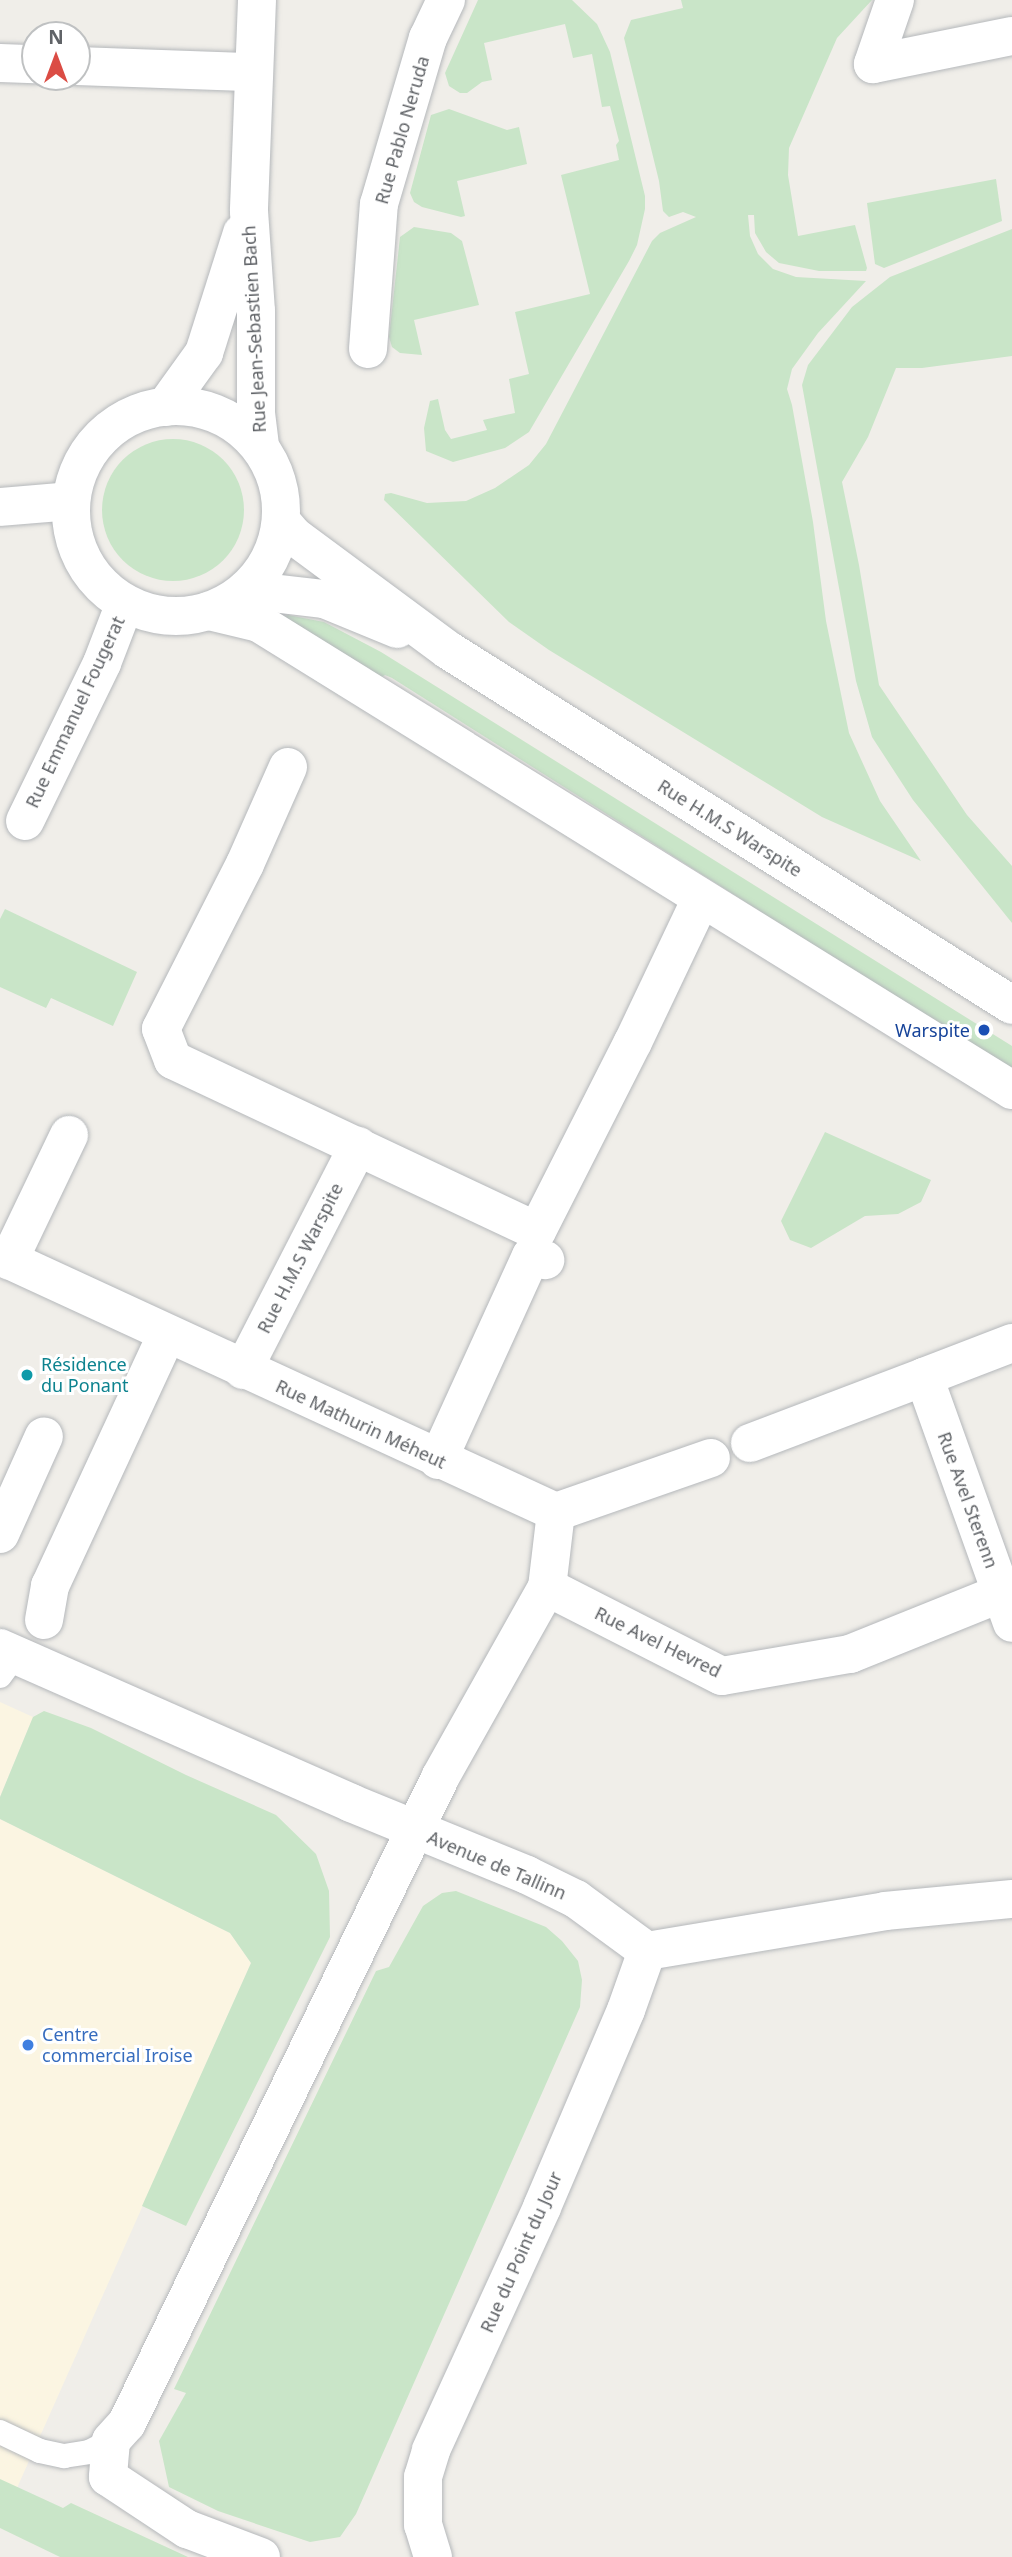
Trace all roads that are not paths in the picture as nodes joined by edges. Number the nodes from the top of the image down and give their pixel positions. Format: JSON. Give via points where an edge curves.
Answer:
{"nodes":[{"id":1,"x":257,"y":0,"type":"edge"},
{"id":2,"x":446,"y":0,"type":"edge"},
{"id":3,"x":895,"y":0,"type":"edge"},
{"id":4,"x":1012,"y":36,"type":"edge"},
{"id":5,"x":0,"y":63,"type":"edge"},
{"id":6,"x":21,"y":64,"type":"edge"},
{"id":7,"x":91,"y":66,"type":"edge"},
{"id":8,"x":253,"y":72,"type":"junction"},
{"id":9,"x":249,"y":211,"type":"junction"},
{"id":10,"x":368,"y":349,"type":"dead end"},
{"id":11,"x":165,"y":407,"type":"junction"},
{"id":12,"x":260,"y":448,"type":"junction"},
{"id":13,"x":71,"y":501,"type":"junction"},
{"id":14,"x":0,"y":507,"type":"edge"},
{"id":15,"x":281,"y":521,"type":"junction"},
{"id":16,"x":246,"y":590,"type":"junction"},
{"id":17,"x":125,"y":603,"type":"junction"},
{"id":18,"x":209,"y":611,"type":"junction"},
{"id":19,"x":448,"y":650,"type":"junction"},
{"id":20,"x":288,"y":766,"type":"dead end"},
{"id":21,"x":25,"y":821,"type":"dead end"},
{"id":22,"x":701,"y":899,"type":"junction"},
{"id":23,"x":1012,"y":1005,"type":"edge"},
{"id":24,"x":1012,"y":1090,"type":"edge"},
{"id":25,"x":69,"y":1135,"type":"dead end"},
{"id":26,"x":358,"y":1146,"type":"junction"},
{"id":27,"x":545,"y":1260,"type":"dead end"},
{"id":28,"x":167,"y":1334,"type":"junction"},
{"id":29,"x":1012,"y":1343,"type":"edge"},
{"id":30,"x":243,"y":1370,"type":"junction"},
{"id":31,"x":924,"y":1377,"type":"junction"},
{"id":32,"x":44,"y":1436,"type":"dead end"},
{"id":33,"x":750,"y":1443,"type":"dead end"},
{"id":34,"x":711,"y":1458,"type":"dead end"},
{"id":35,"x":438,"y":1460,"type":"junction"},
{"id":36,"x":556,"y":1512,"type":"junction"},
{"id":37,"x":0,"y":1534,"type":"edge"},
{"id":38,"x":547,"y":1587,"type":"junction"},
{"id":39,"x":1009,"y":1602,"type":"edge"},
{"id":40,"x":44,"y":1620,"type":"dead end"},
{"id":41,"x":5,"y":1660,"type":"edge"},
{"id":42,"x":414,"y":1830,"type":"junction"},
{"id":43,"x":1012,"y":1899,"type":"edge"},
{"id":44,"x":647,"y":1951,"type":"junction"},
{"id":45,"x":0,"y":2432,"type":"edge"},
{"id":46,"x":111,"y":2441,"type":"junction"},
{"id":47,"x":261,"y":2557,"type":"edge"},
{"id":48,"x":433,"y":2557,"type":"edge"}],
"edges":[{"from":1,"to":8,"type":"street","name":"Rue Jean-Sebastien Bach"},
{"from":2,"to":10,"type":"street","name":"Rue Pablo Neruda","via":[[428,38],[380,204]]},
{"from":3,"to":4,"type":"street","via":[[873,64]]},
{"from":5,"to":6,"type":"street"},
{"from":7,"to":8,"type":"street"},
{"from":8,"to":9,"type":"street","name":"Rue Jean-Sebastien Bach"},
{"from":9,"to":11,"type":"street","name":"Rue Jean-Sebastien Bach","via":[[204,353]]},
{"from":9,"to":12,"type":"street","name":"Rue Jean-Sebastien Bach"},
{"from":11,"to":12,"type":"street","via":[[192,407],[218,415]]},
{"from":11,"to":13,"type":"street","via":[[126,419],[92,447],[78,473]]},
{"from":12,"to":15,"type":"street","via":[[273,470]]},
{"from":13,"to":14,"type":"street"},
{"from":13,"to":17,"type":"street","via":[[71,525],[89,570]]},
{"from":15,"to":16,"type":"street","via":[[270,559]]},
{"from":15,"to":19,"type":"street","name":"Rue H.M.S Warspite","via":[[294,536]]},
{"from":16,"to":18,"type":"street"},
{"from":16,"to":19,"type":"street","name":"Rue H.M.S Warspite","via":[[324,599]]},
{"from":17,"to":18,"type":"street","via":[[152,613],[180,616]]},
{"from":17,"to":21,"type":"street","name":"Rue Emmanuel Fougerat","via":[[102,663]]},
{"from":18,"to":22,"type":"street","via":[[259,623]]},
{"from":19,"to":23,"type":"street","name":"Rue H.M.S Warspite"},
{"from":20,"to":26,"type":"street","via":[[245,864],[161,1029],[173,1060]]},
{"from":22,"to":24,"type":"street"},
{"from":22,"to":26,"type":"street","via":[[621,1082],[537,1231]]},
{"from":25,"to":28,"type":"street","name":"Rue Mathurin Méheut","via":[[9,1260]]},
{"from":26,"to":30,"type":"street","name":"Rue H.M.S Warspite"},
{"from":27,"to":35,"type":"street","via":[[531,1256]]},
{"from":28,"to":30,"type":"street","name":"Rue Mathurin Méheut"},
{"from":28,"to":40,"type":"street","via":[[50,1586]]},
{"from":29,"to":31,"type":"street"},
{"from":30,"to":35,"type":"street","name":"Rue Mathurin Méheut"},
{"from":31,"to":33,"type":"street"},
{"from":31,"to":39,"type":"street","name":"Rue Avel Sterenn"},
{"from":32,"to":37,"type":"street"},
{"from":34,"to":36,"type":"street"},
{"from":35,"to":36,"type":"street","name":"Rue Mathurin Méheut"},
{"from":36,"to":38,"type":"street"},
{"from":38,"to":39,"type":"street","name":"Rue Avel Hevred","via":[[722,1676],[850,1654]]},
{"from":38,"to":42,"type":"street"},
{"from":41,"to":42,"type":"street","name":"Avenue de Tallinn"},
{"from":42,"to":44,"type":"street","name":"Avenue de Tallinn","via":[[576,1899]]},
{"from":42,"to":46,"type":"street","via":[[127,2423]]},
{"from":43,"to":44,"type":"street","via":[[885,1912]]},
{"from":44,"to":48,"type":"street","name":"Rue du Point du Jour","via":[[542,2207],[431,2450],[423,2477],[423,2525]]},
{"from":45,"to":46,"type":"lane","via":[[40,2451],[64,2456],[89,2452]]},
{"from":46,"to":47,"type":"street","via":[[108,2477],[187,2529]]}]}
